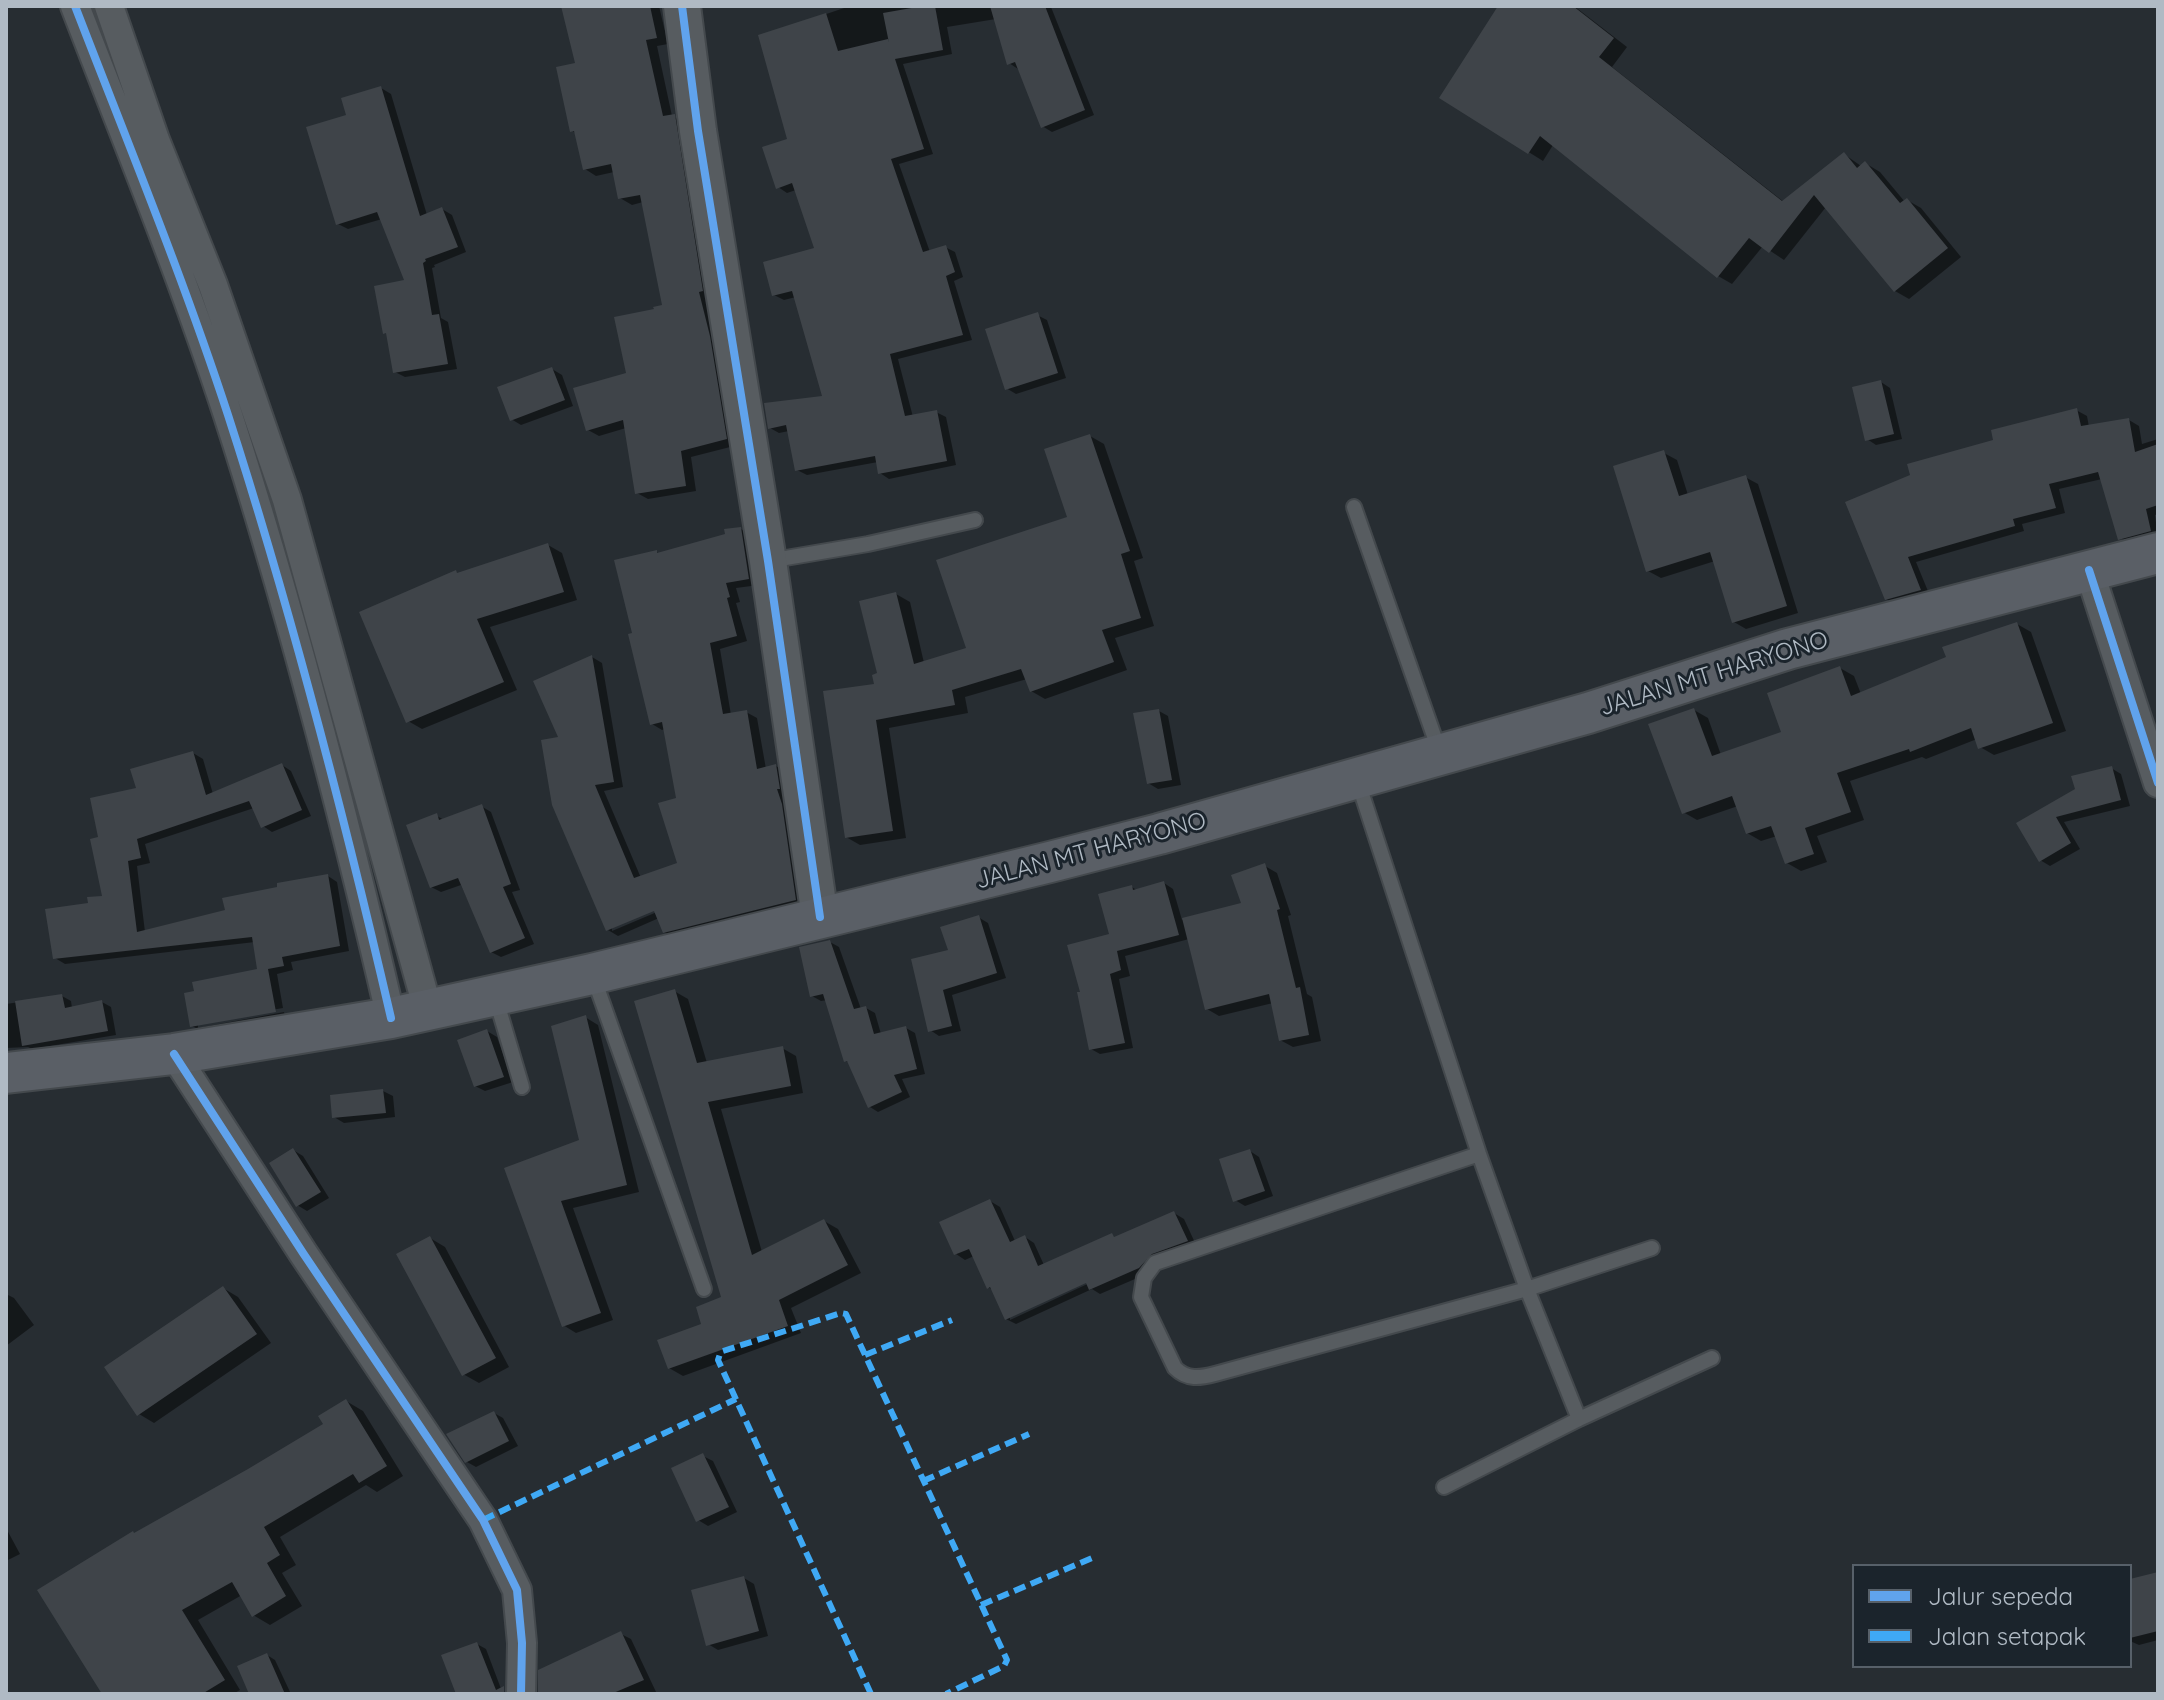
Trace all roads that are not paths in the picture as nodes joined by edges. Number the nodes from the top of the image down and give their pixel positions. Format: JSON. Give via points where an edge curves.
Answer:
{"nodes":[{"id":1,"x":75,"y":6,"type":"edge"},
{"id":2,"x":109,"y":6,"type":"edge"},
{"id":3,"x":682,"y":6,"type":"edge"},
{"id":4,"x":213,"y":285,"type":"junction"},
{"id":5,"x":184,"y":292,"type":"junction"},
{"id":6,"x":1354,"y":507,"type":"dead end"},
{"id":7,"x":975,"y":520,"type":"dead end"},
{"id":8,"x":2158,"y":553,"type":"edge"},
{"id":9,"x":768,"y":561,"type":"junction"},
{"id":10,"x":2089,"y":570,"type":"junction"},
{"id":11,"x":1440,"y":753,"type":"junction"},
{"id":12,"x":1357,"y":779,"type":"junction"},
{"id":13,"x":2158,"y":783,"type":"edge"},
{"id":14,"x":820,"y":917,"type":"junction"},
{"id":15,"x":592,"y":974,"type":"junction"},
{"id":16,"x":495,"y":996,"type":"junction"},
{"id":17,"x":409,"y":1014,"type":"junction"},
{"id":18,"x":174,"y":1054,"type":"junction"},
{"id":19,"x":6,"y":1073,"type":"edge"},
{"id":20,"x":522,"y":1087,"type":"dead end"},
{"id":21,"x":1479,"y":1154,"type":"junction"},
{"id":22,"x":1652,"y":1248,"type":"dead end"},
{"id":23,"x":704,"y":1289,"type":"dead end"},
{"id":24,"x":1527,"y":1289,"type":"junction"},
{"id":25,"x":1712,"y":1358,"type":"dead end"},
{"id":26,"x":1579,"y":1419,"type":"junction"},
{"id":27,"x":1444,"y":1487,"type":"dead end"},
{"id":28,"x":521,"y":1694,"type":"edge"}],
"edges":[{"from":1,"to":5,"type":"street"},
{"from":2,"to":4,"type":"street"},
{"from":3,"to":9,"type":"street"},
{"from":4,"to":5,"type":"street"},
{"from":4,"to":17,"type":"street","via":[[287,500]]},
{"from":5,"to":17,"type":"street","via":[[269,544],[353,854]]},
{"from":6,"to":11,"type":"lane"},
{"from":7,"to":9,"type":"lane"},
{"from":8,"to":10,"type":"main road","name":"JALAN MT HARYONO"},
{"from":9,"to":14,"type":"street"},
{"from":10,"to":11,"type":"main road","name":"JALAN MT HARYONO","via":[[1788,649],[1588,713]]},
{"from":10,"to":13,"type":"street"},
{"from":11,"to":12,"type":"main road","name":"JALAN MT HARYONO"},
{"from":12,"to":14,"type":"main road","name":"JALAN MT HARYONO"},
{"from":12,"to":21,"type":"lane"},
{"from":14,"to":15,"type":"main road","name":"JALAN MT HARYONO"},
{"from":15,"to":16,"type":"main road","name":"JALAN MT HARYONO"},
{"from":15,"to":23,"type":"lane"},
{"from":16,"to":17,"type":"main road","name":"JALAN MT HARYONO"},
{"from":16,"to":20,"type":"lane"},
{"from":17,"to":18,"type":"main road","name":"JALAN MT HARYONO"},
{"from":18,"to":19,"type":"main road","name":"JALAN MT HARYONO"},
{"from":18,"to":28,"type":"street","via":[[483,1520],[517,1590]]},
{"from":21,"to":24,"type":"lane"},
{"from":21,"to":24,"type":"lane","via":[[1155,1263],[1144,1278],[1141,1297],[1175,1368],[1200,1378]]},
{"from":22,"to":24,"type":"lane"},
{"from":24,"to":26,"type":"lane"},
{"from":25,"to":26,"type":"lane"},
{"from":26,"to":27,"type":"lane"}]}
